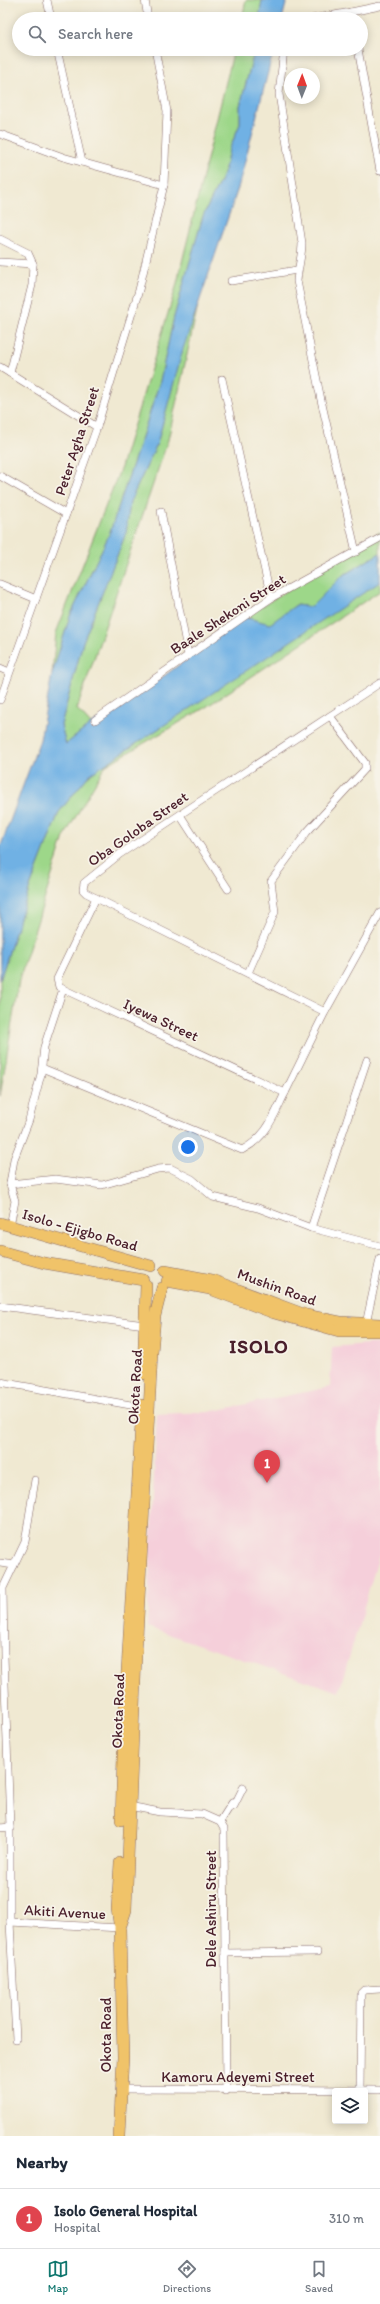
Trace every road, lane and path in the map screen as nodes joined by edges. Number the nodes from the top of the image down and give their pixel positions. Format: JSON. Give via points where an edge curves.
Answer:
{"nodes":[{"id":1,"x":47,"y":0,"type":"edge"},
{"id":2,"x":145,"y":0,"type":"edge"},
{"id":3,"x":380,"y":6,"type":"edge"},
{"id":4,"x":50,"y":12,"type":"edge"},
{"id":5,"x":147,"y":12,"type":"edge"},
{"id":6,"x":363,"y":12,"type":"edge"},
{"id":7,"x":59,"y":56,"type":"edge"},
{"id":8,"x":156,"y":56,"type":"edge"},
{"id":9,"x":283,"y":56,"type":"edge"},
{"id":10,"x":359,"y":56,"type":"edge"},
{"id":11,"x":0,"y":134,"type":"edge"},
{"id":12,"x":82,"y":162,"type":"junction"},
{"id":13,"x":380,"y":171,"type":"edge"},
{"id":14,"x":164,"y":185,"type":"junction"},
{"id":15,"x":0,"y":239,"type":"edge"},
{"id":16,"x":0,"y":262,"type":"edge"},
{"id":17,"x":33,"y":264,"type":"junction"},
{"id":18,"x":297,"y":270,"type":"junction"},
{"id":19,"x":231,"y":281,"type":"dead end"},
{"id":20,"x":0,"y":367,"type":"edge"},
{"id":21,"x":10,"y":373,"type":"junction"},
{"id":22,"x":222,"y":379,"type":"dead end"},
{"id":23,"x":97,"y":427,"type":"junction"},
{"id":24,"x":0,"y":476,"type":"edge"},
{"id":25,"x":161,"y":512,"type":"dead end"},
{"id":26,"x":66,"y":514,"type":"junction"},
{"id":27,"x":380,"y":538,"type":"edge"},
{"id":28,"x":356,"y":552,"type":"junction"},
{"id":29,"x":0,"y":584,"type":"edge"},
{"id":30,"x":272,"y":598,"type":"junction"},
{"id":31,"x":36,"y":599,"type":"junction"},
{"id":32,"x":188,"y":655,"type":"junction"},
{"id":33,"x":0,"y":668,"type":"edge"},
{"id":34,"x":9,"y":672,"type":"junction"},
{"id":35,"x":380,"y":682,"type":"edge"},
{"id":36,"x":0,"y":700,"type":"edge"},
{"id":37,"x":330,"y":716,"type":"junction"},
{"id":38,"x":95,"y":720,"type":"dead end"},
{"id":39,"x":180,"y":815,"type":"junction"},
{"id":40,"x":228,"y":889,"type":"dead end"},
{"id":41,"x":96,"y":898,"type":"junction"},
{"id":42,"x":380,"y":913,"type":"edge"},
{"id":43,"x":248,"y":973,"type":"junction"},
{"id":44,"x":64,"y":989,"type":"junction"},
{"id":45,"x":325,"y":1012,"type":"junction"},
{"id":46,"x":367,"y":1060,"type":"dead end"},
{"id":47,"x":42,"y":1068,"type":"junction"},
{"id":48,"x":285,"y":1093,"type":"junction"},
{"id":49,"x":10,"y":1184,"type":"junction"},
{"id":50,"x":5,"y":1225,"type":"edge"},
{"id":51,"x":311,"y":1228,"type":"junction"},
{"id":52,"x":380,"y":1246,"type":"edge"},
{"id":53,"x":0,"y":1251,"type":"edge"},
{"id":54,"x":380,"y":1259,"type":"edge"},
{"id":55,"x":151,"y":1266,"type":"junction"},
{"id":56,"x":164,"y":1280,"type":"junction"},
{"id":57,"x":144,"y":1283,"type":"junction"},
{"id":58,"x":0,"y":1306,"type":"edge"},
{"id":59,"x":366,"y":1324,"type":"junction"},
{"id":60,"x":380,"y":1324,"type":"edge"},
{"id":61,"x":145,"y":1325,"type":"junction"},
{"id":62,"x":380,"y":1332,"type":"edge"},
{"id":63,"x":0,"y":1382,"type":"edge"},
{"id":64,"x":142,"y":1407,"type":"junction"},
{"id":65,"x":35,"y":1480,"type":"dead end"},
{"id":66,"x":0,"y":1563,"type":"edge"},
{"id":67,"x":14,"y":1564,"type":"junction"},
{"id":68,"x":2,"y":1656,"type":"edge"},
{"id":69,"x":243,"y":1788,"type":"dead end"},
{"id":70,"x":129,"y":1806,"type":"junction"},
{"id":71,"x":220,"y":1822,"type":"junction"},
{"id":72,"x":10,"y":1827,"type":"junction"},
{"id":73,"x":0,"y":1828,"type":"edge"},
{"id":74,"x":10,"y":1922,"type":"junction"},
{"id":75,"x":120,"y":1928,"type":"junction"},
{"id":76,"x":317,"y":1952,"type":"dead end"},
{"id":77,"x":225,"y":1953,"type":"junction"},
{"id":78,"x":380,"y":1989,"type":"edge"},
{"id":79,"x":16,"y":2039,"type":"dead end"},
{"id":80,"x":360,"y":2088,"type":"edge"},
{"id":81,"x":120,"y":2089,"type":"junction"},
{"id":82,"x":332,"y":2090,"type":"edge"},
{"id":83,"x":368,"y":2090,"type":"edge"},
{"id":84,"x":380,"y":2090,"type":"edge"},
{"id":85,"x":226,"y":2091,"type":"junction"},
{"id":86,"x":119,"y":2136,"type":"edge"}],
"edges":[{"from":1,"to":4,"type":"street"},
{"from":2,"to":5,"type":"street"},
{"from":3,"to":6,"type":"street"},
{"from":7,"to":12,"type":"street"},
{"from":8,"to":14,"type":"street","name":"Peter Agha Street","via":[[167,111]]},
{"from":9,"to":18,"type":"street","via":[[279,94],[302,243],[302,260]]},
{"from":10,"to":13,"type":"street"},
{"from":11,"to":12,"type":"street"},
{"from":12,"to":14,"type":"street"},
{"from":14,"to":23,"type":"street","name":"Peter Agha Street","via":[[139,290]]},
{"from":15,"to":17,"type":"street","via":[[28,253]]},
{"from":16,"to":17,"type":"street"},
{"from":17,"to":21,"type":"street","via":[[32,286]]},
{"from":18,"to":19,"type":"street"},
{"from":18,"to":28,"type":"street","via":[[296,281]]},
{"from":20,"to":21,"type":"street"},
{"from":21,"to":23,"type":"street"},
{"from":22,"to":30,"type":"street"},
{"from":23,"to":26,"type":"street","name":"Peter Agha Street"},
{"from":24,"to":26,"type":"street"},
{"from":25,"to":32,"type":"street"},
{"from":26,"to":31,"type":"street","name":"Peter Agha Street"},
{"from":27,"to":28,"type":"street","name":"Baale Shekoni Street"},
{"from":28,"to":30,"type":"street","name":"Baale Shekoni Street"},
{"from":29,"to":31,"type":"street"},
{"from":30,"to":32,"type":"street","name":"Baale Shekoni Street"},
{"from":31,"to":34,"type":"street","name":"Peter Agha Street"},
{"from":32,"to":38,"type":"street","name":"Baale Shekoni Street"},
{"from":33,"to":34,"type":"street"},
{"from":34,"to":36,"type":"street","name":"Peter Agha Street"},
{"from":35,"to":37,"type":"street","name":"Oba Goloba Street"},
{"from":37,"to":39,"type":"street","name":"Oba Goloba Street"},
{"from":37,"to":43,"type":"street","via":[[365,763],[365,769],[307,832],[271,881],[275,912]]},
{"from":39,"to":40,"type":"street"},
{"from":39,"to":41,"type":"street","name":"Oba Goloba Street","via":[[120,854],[84,883],[83,890]]},
{"from":41,"to":43,"type":"street","name":"Oba Goloba Street"},
{"from":41,"to":44,"type":"street","via":[[57,979],[59,987]]},
{"from":42,"to":45,"type":"street"},
{"from":43,"to":45,"type":"street","name":"Oba Goloba Street"},
{"from":44,"to":47,"type":"street","via":[[44,1047]]},
{"from":44,"to":48,"type":"street","name":"Iyewa Street"},
{"from":45,"to":48,"type":"street"},
{"from":46,"to":51,"type":"street"},
{"from":47,"to":48,"type":"street","via":[[242,1150],[267,1131]]},
{"from":47,"to":49,"type":"street","via":[[29,1120],[14,1159]]},
{"from":49,"to":50,"type":"street","via":[[14,1201]]},
{"from":49,"to":51,"type":"street","via":[[55,1179],[102,1185],[170,1168],[192,1179],[213,1197],[258,1208]]},
{"from":50,"to":55,"type":"main road","name":"Isolo - Ejigbo Road"},
{"from":51,"to":52,"type":"street"},
{"from":53,"to":57,"type":"main road","via":[[44,1263]]},
{"from":54,"to":59,"type":"street"},
{"from":55,"to":56,"type":"main road","via":[[158,1266]]},
{"from":55,"to":57,"type":"main road","via":[[144,1273]]},
{"from":56,"to":57,"type":"main road","via":[[155,1290]]},
{"from":56,"to":59,"type":"main road","name":"Mushin Road","via":[[212,1280],[306,1315]]},
{"from":56,"to":62,"type":"main road","name":"Mushin Road","via":[[210,1289],[281,1315],[339,1331]]},
{"from":56,"to":70,"type":"main road","name":"Okota Road","via":[[155,1316],[152,1353]]},
{"from":57,"to":61,"type":"main road"},
{"from":58,"to":61,"type":"street"},
{"from":59,"to":60,"type":"main road","name":"Mushin Road"},
{"from":61,"to":64,"type":"main road"},
{"from":63,"to":64,"type":"street"},
{"from":64,"to":75,"type":"main road","via":[[124,1724],[117,1910]]},
{"from":65,"to":67,"type":"street","via":[[25,1542]]},
{"from":66,"to":67,"type":"street"},
{"from":67,"to":68,"type":"street","via":[[3,1588]]},
{"from":68,"to":72,"type":"street"},
{"from":69,"to":71,"type":"street","via":[[234,1806],[232,1803]]},
{"from":70,"to":71,"type":"street","via":[[160,1812],[202,1814]]},
{"from":70,"to":75,"type":"main road","name":"Okota Road","via":[[126,1910]]},
{"from":71,"to":77,"type":"street","name":"Dele Ashiru Street","via":[[224,1829]]},
{"from":72,"to":73,"type":"street"},
{"from":72,"to":74,"type":"street"},
{"from":74,"to":75,"type":"street","name":"Akiti Avenue"},
{"from":74,"to":79,"type":"street"},
{"from":75,"to":81,"type":"main road","name":"Okota Road","via":[[123,2057]]},
{"from":76,"to":77,"type":"street"},
{"from":77,"to":85,"type":"street","name":"Dele Ashiru Street"},
{"from":78,"to":80,"type":"street","via":[[364,1990],[361,1993]]},
{"from":81,"to":85,"type":"street","name":"Kamoru Adeyemi Street"},
{"from":81,"to":86,"type":"main road","name":"Okota Road"},
{"from":82,"to":85,"type":"street","name":"Kamoru Adeyemi Street"},
{"from":83,"to":84,"type":"street","name":"Kamoru Adeyemi Street"}]}
